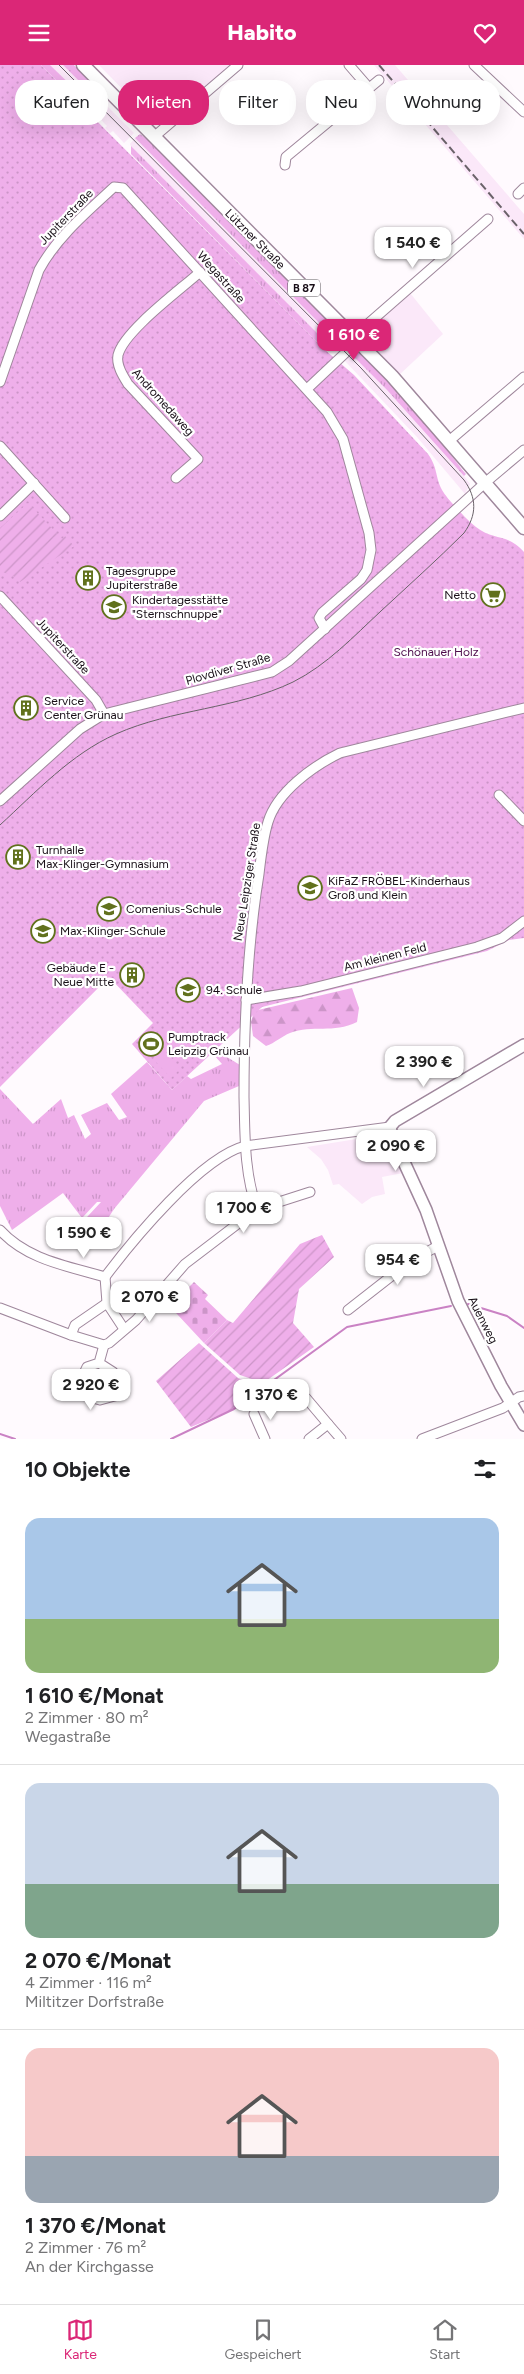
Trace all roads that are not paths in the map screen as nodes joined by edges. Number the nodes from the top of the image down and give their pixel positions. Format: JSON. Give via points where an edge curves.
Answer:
{"nodes":[{"id":1,"x":83,"y":65,"type":"edge"},
{"id":2,"x":238,"y":65,"type":"edge"},
{"id":3,"x":349,"y":65,"type":"edge"},
{"id":4,"x":474,"y":65,"type":"edge"},
{"id":5,"x":363,"y":80,"type":"edge"},
{"id":6,"x":379,"y":80,"type":"dead end"},
{"id":7,"x":376,"y":82,"type":"edge"},
{"id":8,"x":522,"y":107,"type":"edge"},
{"id":9,"x":324,"y":125,"type":"edge"},
{"id":10,"x":155,"y":136,"type":"junction"},
{"id":11,"x":285,"y":165,"type":"dead end"},
{"id":12,"x":114,"y":187,"type":"joint"},
{"id":13,"x":488,"y":219,"type":"dead end"},
{"id":14,"x":200,"y":272,"type":"junction"},
{"id":15,"x":355,"y":339,"type":"junction"},
{"id":16,"x":524,"y":377,"type":"edge"},
{"id":17,"x":0,"y":382,"type":"edge"},
{"id":18,"x":307,"y":389,"type":"junction"},
{"id":19,"x":449,"y":441,"type":"junction"},
{"id":20,"x":0,"y":446,"type":"edge"},
{"id":21,"x":524,"y":450,"type":"edge"},
{"id":22,"x":176,"y":478,"type":"dead end"},
{"id":23,"x":486,"y":482,"type":"junction"},
{"id":24,"x":34,"y":483,"type":"junction"},
{"id":25,"x":0,"y":516,"type":"edge"},
{"id":26,"x":65,"y":518,"type":"dead end"},
{"id":27,"x":524,"y":528,"type":"edge"},
{"id":28,"x":0,"y":596,"type":"edge"},
{"id":29,"x":326,"y":629,"type":"junction"},
{"id":30,"x":524,"y":708,"type":"edge"},
{"id":31,"x":104,"y":714,"type":"junction"},
{"id":32,"x":499,"y":795,"type":"dead end"},
{"id":33,"x":0,"y":801,"type":"edge"},
{"id":34,"x":524,"y":821,"type":"edge"},
{"id":35,"x":524,"y":921,"type":"edge"},
{"id":36,"x":246,"y":1000,"type":"junction"},
{"id":37,"x":524,"y":1045,"type":"edge"},
{"id":38,"x":390,"y":1127,"type":"junction"},
{"id":39,"x":245,"y":1146,"type":"junction"},
{"id":40,"x":310,"y":1192,"type":"dead end"},
{"id":41,"x":257,"y":1209,"type":"junction"},
{"id":42,"x":0,"y":1231,"type":"edge"},
{"id":43,"x":438,"y":1246,"type":"junction"},
{"id":44,"x":105,"y":1277,"type":"junction"},
{"id":45,"x":108,"y":1303,"type":"junction"},
{"id":46,"x":0,"y":1308,"type":"edge"},
{"id":47,"x":348,"y":1310,"type":"dead end"},
{"id":48,"x":124,"y":1329,"type":"junction"},
{"id":49,"x":70,"y":1335,"type":"junction"},
{"id":50,"x":104,"y":1345,"type":"junction"},
{"id":51,"x":98,"y":1363,"type":"junction"},
{"id":52,"x":524,"y":1396,"type":"edge"},
{"id":53,"x":306,"y":1398,"type":"dead end"},
{"id":54,"x":511,"y":1404,"type":"junction"},
{"id":55,"x":254,"y":1414,"type":"dead end"},
{"id":56,"x":328,"y":1424,"type":"junction"},
{"id":57,"x":524,"y":1425,"type":"edge"},
{"id":58,"x":266,"y":1439,"type":"edge"},
{"id":59,"x":309,"y":1439,"type":"edge"},
{"id":60,"x":341,"y":1439,"type":"edge"},
{"id":61,"x":422,"y":1439,"type":"edge"}],
"edges":[{"from":1,"to":10,"type":"main road","name":"Lützner Straße","number":"B 87"},
{"from":2,"to":10,"type":"street"},
{"from":3,"to":5,"type":"street"},
{"from":4,"to":8,"type":"street"},
{"from":6,"to":7,"type":"street"},
{"from":9,"to":11,"type":"street","via":[[286,157]]},
{"from":10,"to":15,"type":"main road","name":"Lützner Straße","number":"B 87"},
{"from":12,"to":14,"type":"street","name":"Wegastraße","via":[[123,188]]},
{"from":12,"to":17,"type":"street","name":"Jupiterstraße","via":[[62,237],[38,270]]},
{"from":13,"to":15,"type":"street"},
{"from":14,"to":18,"type":"street","name":"Wegastraße"},
{"from":14,"to":22,"type":"street","name":"Andromedaweg","via":[[137,328],[124,342],[118,357],[120,372],[128,384],[198,459]]},
{"from":15,"to":18,"type":"street"},
{"from":15,"to":19,"type":"main road","name":"Lützner Straße","number":"B 87"},
{"from":16,"to":19,"type":"street"},
{"from":18,"to":29,"type":"street","name":"Wegastraße","via":[[343,439],[370,540],[367,570],[319,618]]},
{"from":19,"to":23,"type":"main road","name":"Lützner Straße","number":"B 87"},
{"from":20,"to":24,"type":"street"},
{"from":21,"to":23,"type":"street","name":"Plovdiver Straße"},
{"from":23,"to":27,"type":"main road","name":"Lützner Straße","number":"B 87"},
{"from":23,"to":29,"type":"street","name":"Plovdiver Straße"},
{"from":24,"to":25,"type":"street"},
{"from":24,"to":26,"type":"street"},
{"from":28,"to":31,"type":"street","name":"Jupiterstraße","via":[[96,700]]},
{"from":29,"to":31,"type":"street","name":"Plovdiver Straße","via":[[272,672]]},
{"from":30,"to":36,"type":"street","name":"Neue Leipziger Straße","via":[[340,753],[314,767],[290,789],[268,821],[252,918]]},
{"from":31,"to":33,"type":"street","name":"Plovdiver Straße","via":[[80,729]]},
{"from":32,"to":34,"type":"street"},
{"from":35,"to":36,"type":"street","name":"Am kleinen Feld","via":[[502,938],[477,947],[301,991]]},
{"from":36,"to":39,"type":"street","name":"Neue Leipziger Straße"},
{"from":37,"to":38,"type":"street","via":[[395,1121]]},
{"from":38,"to":39,"type":"street"},
{"from":38,"to":43,"type":"street","name":"Auenweg"},
{"from":39,"to":41,"type":"street","name":"Neue Leipziger Straße"},
{"from":39,"to":44,"type":"street","via":[[216,1159],[173,1199]]},
{"from":40,"to":41,"type":"street"},
{"from":41,"to":48,"type":"street","via":[[186,1264]]},
{"from":42,"to":44,"type":"street","via":[[36,1257]]},
{"from":43,"to":47,"type":"street","via":[[412,1260]]},
{"from":43,"to":54,"type":"street","name":"Auenweg","via":[[460,1305]]},
{"from":44,"to":45,"type":"street"},
{"from":45,"to":48,"type":"street"},
{"from":45,"to":49,"type":"street","via":[[75,1325]]},
{"from":46,"to":49,"type":"street"},
{"from":48,"to":50,"type":"street"},
{"from":49,"to":50,"type":"street"},
{"from":50,"to":51,"type":"street"},
{"from":51,"to":51,"type":"street","via":[[87,1367],[75,1393],[100,1400],[122,1394],[124,1386],[121,1380]]},
{"from":52,"to":54,"type":"street"},
{"from":53,"to":56,"type":"street"},
{"from":54,"to":57,"type":"street","name":"Auenweg"},
{"from":54,"to":61,"type":"street"},
{"from":55,"to":58,"type":"street"},
{"from":56,"to":59,"type":"street"},
{"from":56,"to":60,"type":"street"}]}
